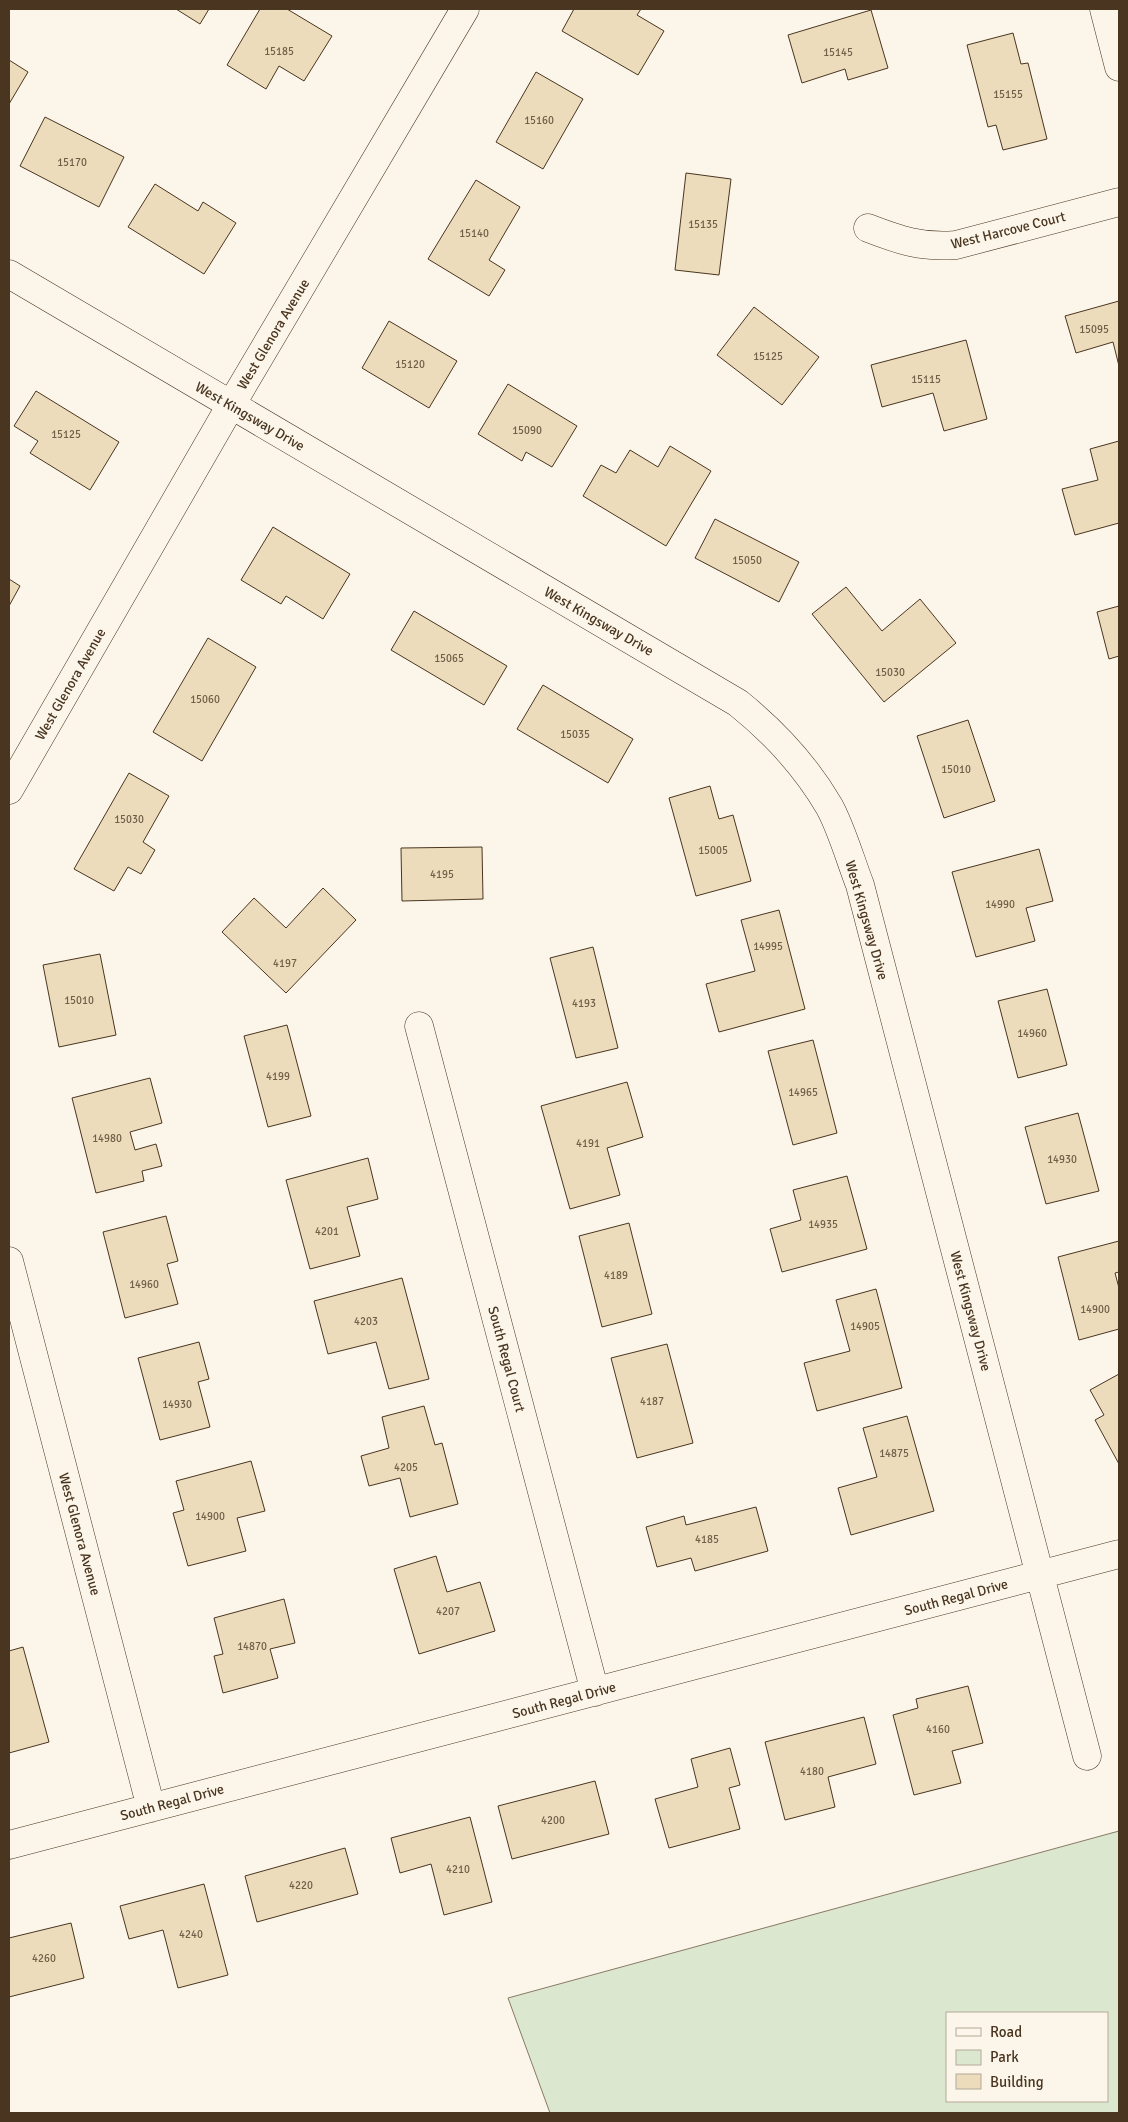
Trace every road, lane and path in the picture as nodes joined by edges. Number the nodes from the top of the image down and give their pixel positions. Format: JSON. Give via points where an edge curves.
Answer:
{"nodes":[{"id":1,"x":465,"y":9,"type":"edge"},
{"id":2,"x":1104,"y":9,"type":"edge"},
{"id":3,"x":1119,"y":67,"type":"edge"},
{"id":4,"x":1119,"y":202,"type":"edge"},
{"id":5,"x":868,"y":228,"type":"dead end"},
{"id":6,"x":9,"y":274,"type":"edge"},
{"id":7,"x":231,"y":405,"type":"junction"},
{"id":8,"x":18,"y":755,"type":"edge"},
{"id":9,"x":9,"y":790,"type":"edge"},
{"id":10,"x":419,"y":1026,"type":"dead end"},
{"id":11,"x":9,"y":1261,"type":"edge"},
{"id":12,"x":1119,"y":1554,"type":"edge"},
{"id":13,"x":1040,"y":1574,"type":"junction"},
{"id":14,"x":595,"y":1692,"type":"junction"},
{"id":15,"x":1087,"y":1756,"type":"dead end"},
{"id":16,"x":151,"y":1808,"type":"junction"},
{"id":17,"x":9,"y":1845,"type":"edge"}],
"edges":[{"from":1,"to":7,"type":"street","name":"West Glenora Avenue"},
{"from":2,"to":3,"type":"street"},
{"from":4,"to":5,"type":"street","name":"West Harcove Court","via":[[956,245],[934,247],[904,241]]},
{"from":6,"to":7,"type":"street","name":"West Kingsway Drive"},
{"from":7,"to":8,"type":"street","name":"West Glenora Avenue"},
{"from":7,"to":13,"type":"street","name":"West Kingsway Drive","via":[[738,703],[768,727],[800,762],[830,808],[860,885]]},
{"from":8,"to":9,"type":"street","name":"West Glenora Avenue"},
{"from":10,"to":14,"type":"street","name":"South Regal Court"},
{"from":11,"to":16,"type":"street","name":"West Glenora Avenue"},
{"from":12,"to":13,"type":"street","name":"South Regal Drive"},
{"from":13,"to":14,"type":"street","name":"South Regal Drive"},
{"from":13,"to":15,"type":"street","name":"West Kingsway Drive"},
{"from":14,"to":16,"type":"street","name":"South Regal Drive"},
{"from":16,"to":17,"type":"street","name":"South Regal Drive"}]}
